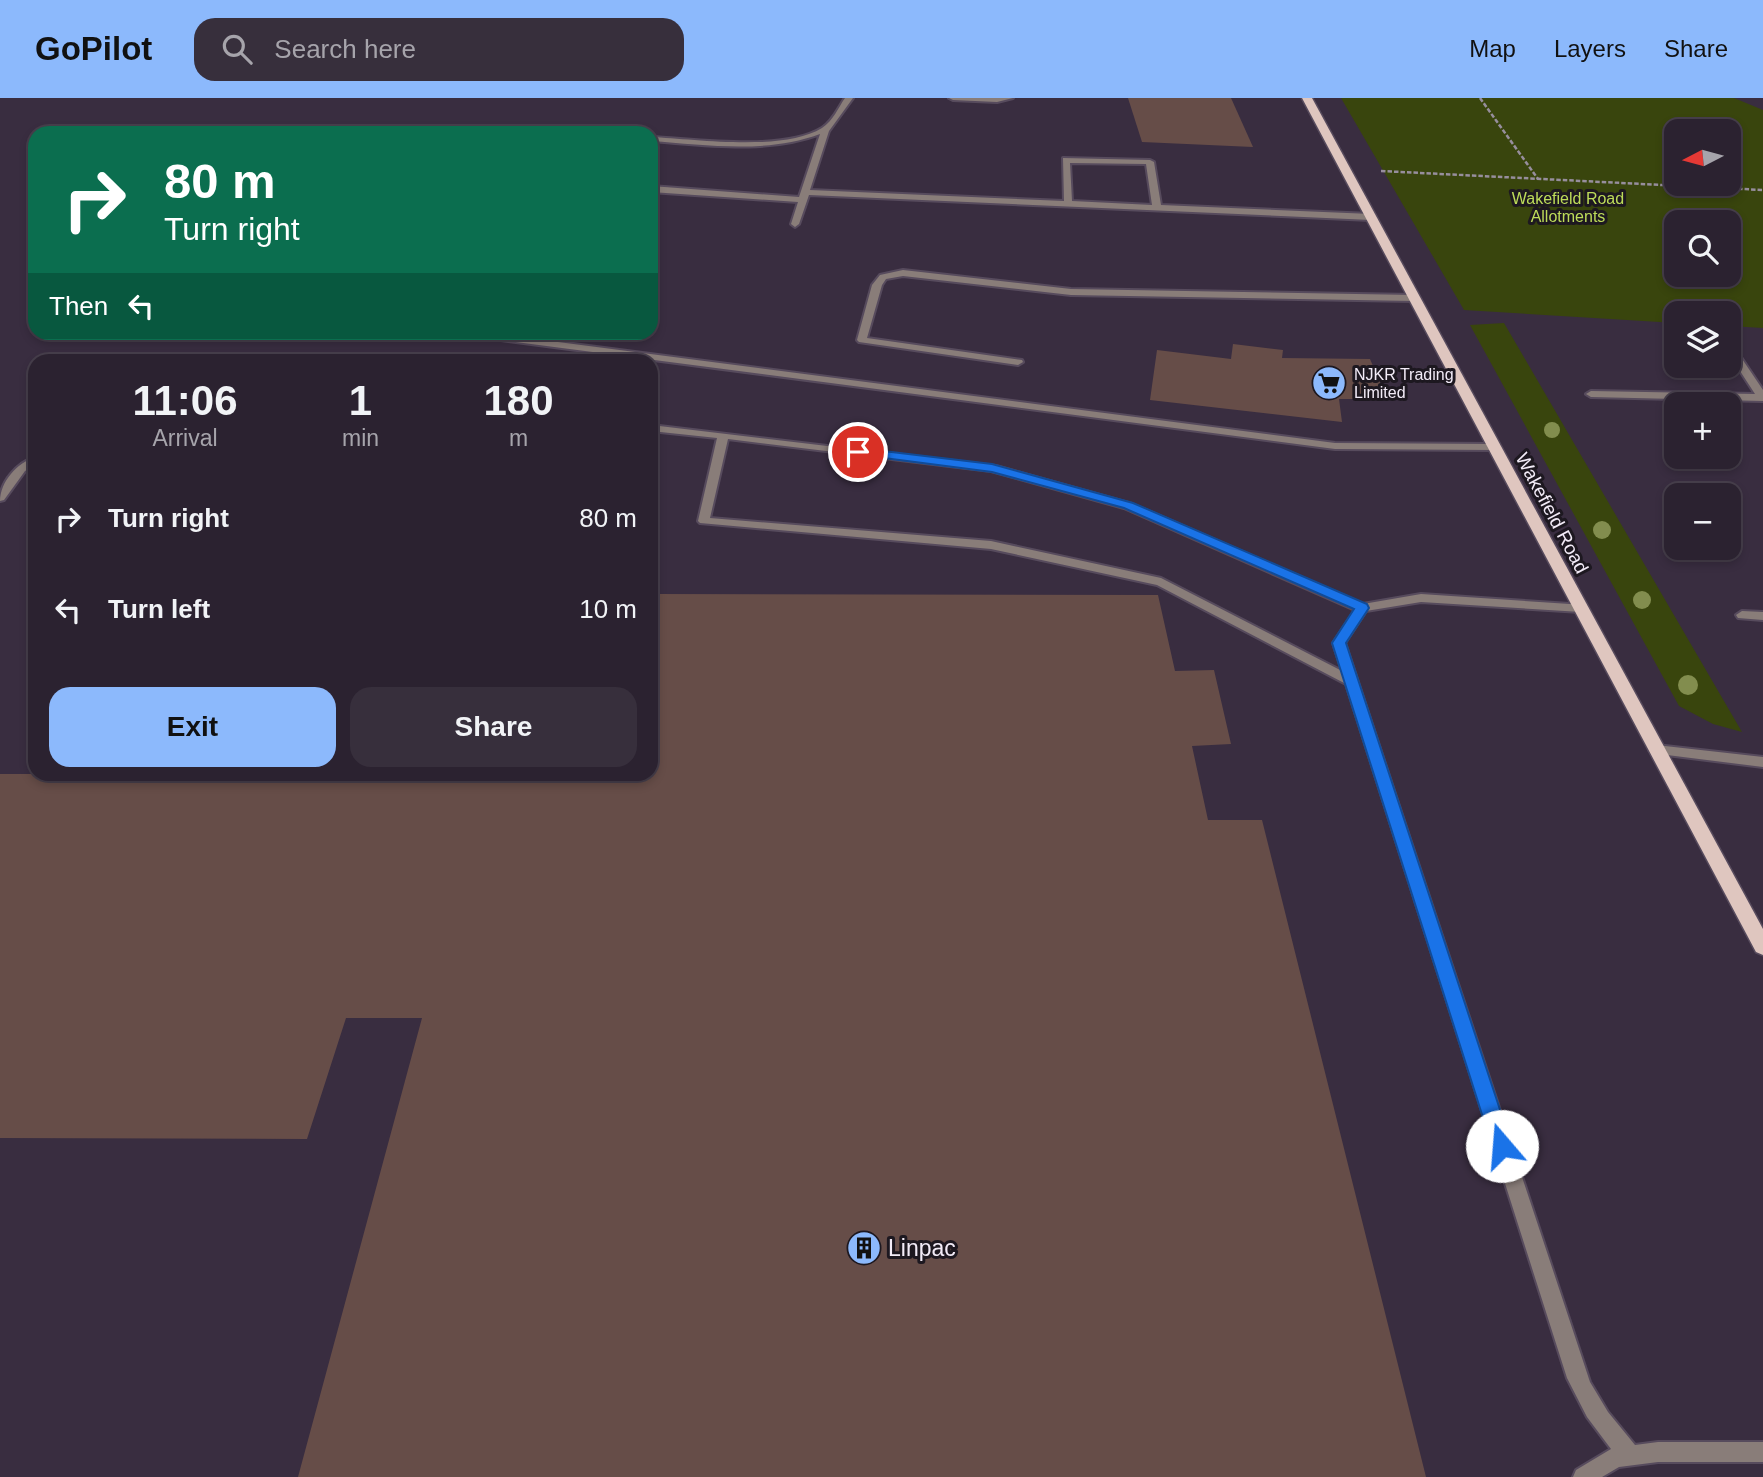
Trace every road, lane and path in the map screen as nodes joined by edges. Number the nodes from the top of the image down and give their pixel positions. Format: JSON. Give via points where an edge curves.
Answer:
{"nodes":[{"id":1,"x":849,"y":98,"type":"edge"},
{"id":2,"x":953,"y":98,"type":"edge"},
{"id":3,"x":1009,"y":98,"type":"edge"},
{"id":4,"x":1307,"y":98,"type":"edge"},
{"id":5,"x":1480,"y":98,"type":"edge"},
{"id":6,"x":825,"y":131,"type":"junction"},
{"id":7,"x":658,"y":139,"type":"edge"},
{"id":8,"x":1345,"y":169,"type":"junction"},
{"id":9,"x":1538,"y":179,"type":"junction"},
{"id":10,"x":658,"y":189,"type":"edge"},
{"id":11,"x":1763,"y":190,"type":"edge"},
{"id":12,"x":803,"y":196,"type":"junction"},
{"id":13,"x":1069,"y":204,"type":"junction"},
{"id":14,"x":1157,"y":208,"type":"junction"},
{"id":15,"x":1371,"y":217,"type":"junction"},
{"id":16,"x":795,"y":224,"type":"dead end"},
{"id":17,"x":1414,"y":299,"type":"junction"},
{"id":18,"x":519,"y":340,"type":"edge"},
{"id":19,"x":627,"y":354,"type":"edge"},
{"id":20,"x":658,"y":358,"type":"edge"},
{"id":21,"x":1018,"y":362,"type":"dead end"},
{"id":22,"x":1741,"y":364,"type":"edge"},
{"id":23,"x":1591,"y":394,"type":"dead end"},
{"id":24,"x":1763,"y":398,"type":"edge"},
{"id":25,"x":658,"y":429,"type":"edge"},
{"id":26,"x":723,"y":435,"type":"junction"},
{"id":27,"x":1494,"y":447,"type":"junction"},
{"id":28,"x":28,"y":464,"type":"edge"},
{"id":29,"x":0,"y":498,"type":"edge"},
{"id":30,"x":1362,"y":608,"type":"junction"},
{"id":31,"x":1581,"y":608,"type":"junction"},
{"id":32,"x":1742,"y":615,"type":"dead end"},
{"id":33,"x":1763,"y":616,"type":"edge"},
{"id":34,"x":1352,"y":682,"type":"junction"},
{"id":35,"x":1656,"y":750,"type":"junction"},
{"id":36,"x":1763,"y":762,"type":"edge"},
{"id":37,"x":1763,"y":947,"type":"edge"},
{"id":38,"x":1763,"y":1452,"type":"edge"},
{"id":39,"x":1631,"y":1455,"type":"junction"},
{"id":40,"x":1583,"y":1477,"type":"edge"}],
"edges":[{"from":1,"to":6,"type":"street"},
{"from":2,"to":3,"type":"street"},
{"from":4,"to":8,"type":"main road","name":"Wakefield Road"},
{"from":5,"to":9,"type":"path"},
{"from":6,"to":7,"type":"street","via":[[769,143]]},
{"from":6,"to":12,"type":"street"},
{"from":8,"to":9,"type":"path"},
{"from":8,"to":15,"type":"main road","name":"Wakefield Road"},
{"from":9,"to":11,"type":"path"},
{"from":10,"to":12,"type":"street"},
{"from":12,"to":13,"type":"street"},
{"from":12,"to":16,"type":"street"},
{"from":13,"to":14,"type":"street"},
{"from":13,"to":14,"type":"street","via":[[1066,160],[1150,162]]},
{"from":14,"to":15,"type":"street"},
{"from":15,"to":17,"type":"main road","name":"Wakefield Road"},
{"from":17,"to":21,"type":"street","via":[[1071,292],[902,273],[883,277],[877,285],[862,340]]},
{"from":17,"to":27,"type":"main road","name":"Wakefield Road"},
{"from":18,"to":19,"type":"street"},
{"from":20,"to":27,"type":"street","via":[[1335,446]]},
{"from":22,"to":24,"type":"street"},
{"from":23,"to":24,"type":"street"},
{"from":25,"to":26,"type":"street"},
{"from":26,"to":30,"type":"street","via":[[992,468],[1128,506]]},
{"from":26,"to":34,"type":"street","via":[[704,520],[991,545],[1161,582]]},
{"from":27,"to":31,"type":"main road","name":"Wakefield Road"},
{"from":28,"to":29,"type":"street"},
{"from":30,"to":31,"type":"street","via":[[1421,598]]},
{"from":30,"to":34,"type":"street","via":[[1339,643]]},
{"from":31,"to":35,"type":"main road","name":"Wakefield Road"},
{"from":32,"to":33,"type":"street"},
{"from":34,"to":39,"type":"street","via":[[1577,1378],[1598,1419]]},
{"from":35,"to":36,"type":"street"},
{"from":35,"to":37,"type":"main road","name":"Wakefield Road"},
{"from":38,"to":39,"type":"street"},
{"from":39,"to":40,"type":"street","via":[[1616,1457]]}]}
